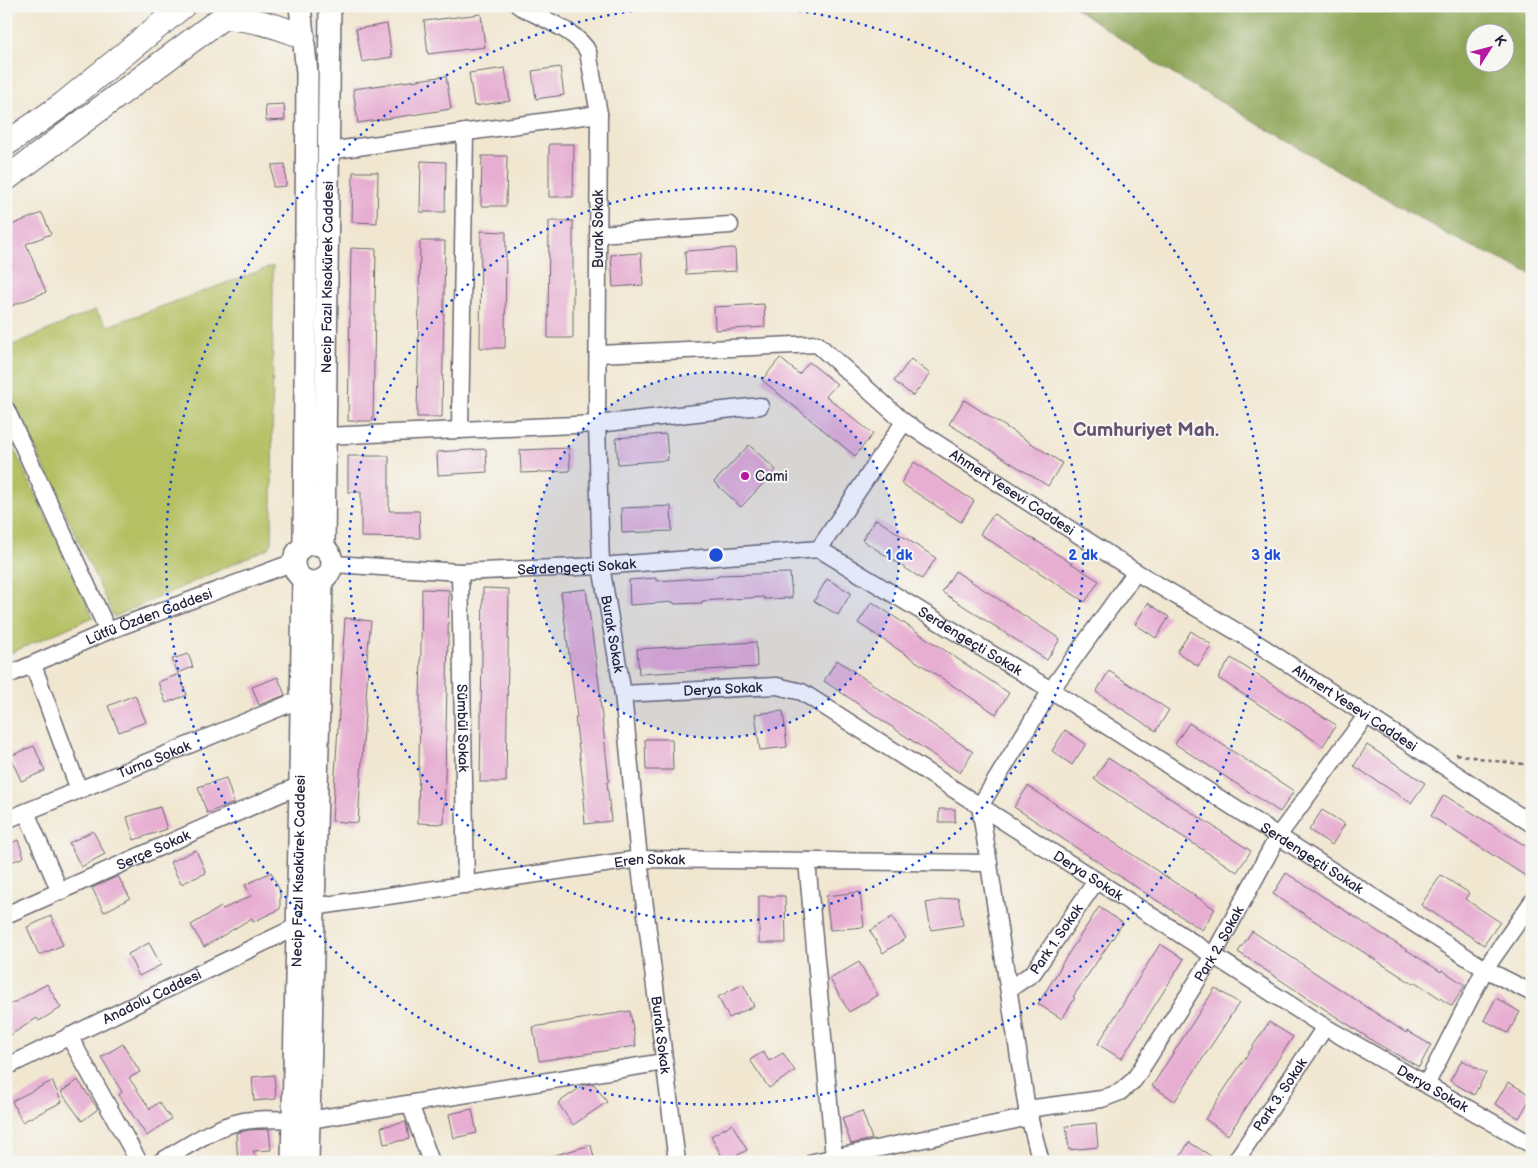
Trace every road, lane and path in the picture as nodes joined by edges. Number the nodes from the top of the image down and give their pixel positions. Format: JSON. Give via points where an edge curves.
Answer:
{"nodes":[{"id":1,"x":183,"y":6,"type":"edge"},
{"id":2,"x":300,"y":6,"type":"edge"},
{"id":3,"x":330,"y":6,"type":"edge"},
{"id":4,"x":519,"y":6,"type":"edge"},
{"id":5,"x":231,"y":12,"type":"edge"},
{"id":6,"x":303,"y":37,"type":"junction"},
{"id":7,"x":599,"y":114,"type":"junction"},
{"id":8,"x":465,"y":132,"type":"junction"},
{"id":9,"x":6,"y":144,"type":"edge"},
{"id":10,"x":328,"y":151,"type":"junction"},
{"id":11,"x":6,"y":179,"type":"edge"},
{"id":12,"x":730,"y":225,"type":"dead end"},
{"id":13,"x":598,"y":234,"type":"junction"},
{"id":14,"x":598,"y":354,"type":"junction"},
{"id":15,"x":760,"y":406,"type":"dead end"},
{"id":16,"x":6,"y":409,"type":"edge"},
{"id":17,"x":904,"y":422,"type":"junction"},
{"id":18,"x":597,"y":424,"type":"junction"},
{"id":19,"x":460,"y":430,"type":"junction"},
{"id":20,"x":325,"y":436,"type":"junction"},
{"id":21,"x":819,"y":549,"type":"junction"},
{"id":22,"x":313,"y":563,"type":"junction"},
{"id":23,"x":601,"y":566,"type":"junction"},
{"id":24,"x":460,"y":572,"type":"junction"},
{"id":25,"x":1136,"y":572,"type":"junction"},
{"id":26,"x":108,"y":631,"type":"junction"},
{"id":27,"x":33,"y":665,"type":"junction"},
{"id":28,"x":6,"y":676,"type":"edge"},
{"id":29,"x":1051,"y":690,"type":"junction"},
{"id":30,"x":623,"y":694,"type":"junction"},
{"id":31,"x":301,"y":699,"type":"junction"},
{"id":32,"x":1366,"y":716,"type":"junction"},
{"id":33,"x":1450,"y":753,"type":"dead end"},
{"id":34,"x":1532,"y":764,"type":"edge"},
{"id":35,"x":300,"y":785,"type":"junction"},
{"id":36,"x":79,"y":790,"type":"junction"},
{"id":37,"x":980,"y":806,"type":"junction"},
{"id":38,"x":26,"y":812,"type":"junction"},
{"id":39,"x":6,"y":820,"type":"edge"},
{"id":40,"x":1532,"y":824,"type":"edge"},
{"id":41,"x":1278,"y":836,"type":"junction"},
{"id":42,"x":639,"y":859,"type":"junction"},
{"id":43,"x":807,"y":861,"type":"junction"},
{"id":44,"x":989,"y":863,"type":"junction"},
{"id":45,"x":1096,"y":881,"type":"junction"},
{"id":46,"x":466,"y":885,"type":"junction"},
{"id":47,"x":60,"y":892,"type":"junction"},
{"id":48,"x":1532,"y":902,"type":"edge"},
{"id":49,"x":313,"y":907,"type":"junction"},
{"id":50,"x":6,"y":915,"type":"edge"},
{"id":51,"x":298,"y":926,"type":"junction"},
{"id":52,"x":1213,"y":956,"type":"junction"},
{"id":53,"x":1485,"y":970,"type":"junction"},
{"id":54,"x":1009,"y":989,"type":"junction"},
{"id":55,"x":1532,"y":993,"type":"edge"},
{"id":56,"x":1324,"y":1027,"type":"junction"},
{"id":57,"x":69,"y":1036,"type":"junction"},
{"id":58,"x":664,"y":1062,"type":"junction"},
{"id":59,"x":6,"y":1067,"type":"edge"},
{"id":60,"x":1426,"y":1085,"type":"junction"},
{"id":61,"x":410,"y":1104,"type":"junction"},
{"id":62,"x":1028,"y":1113,"type":"junction"},
{"id":63,"x":301,"y":1120,"type":"junction"},
{"id":64,"x":1532,"y":1145,"type":"edge"},
{"id":65,"x":834,"y":1157,"type":"junction"},
{"id":66,"x":851,"y":1158,"type":"edge"},
{"id":67,"x":139,"y":1162,"type":"edge"},
{"id":68,"x":160,"y":1162,"type":"edge"},
{"id":69,"x":292,"y":1162,"type":"edge"},
{"id":70,"x":308,"y":1162,"type":"edge"},
{"id":71,"x":431,"y":1162,"type":"edge"},
{"id":72,"x":677,"y":1162,"type":"edge"},
{"id":73,"x":813,"y":1162,"type":"edge"},
{"id":74,"x":1041,"y":1162,"type":"edge"},
{"id":75,"x":1236,"y":1162,"type":"edge"}],
"edges":[{"from":1,"to":9,"type":"main road","via":[[62,105]]},
{"from":2,"to":6,"type":"street","name":"Necip Fazıl Kısakürek Caddesi"},
{"from":3,"to":10,"type":"street","name":"Necip Fazıl Kısakürek Caddesi"},
{"from":4,"to":7,"type":"street","name":"Burak Sokak","via":[[583,43],[588,52]]},
{"from":5,"to":6,"type":"main road"},
{"from":5,"to":11,"type":"main road"},
{"from":6,"to":22,"type":"street","name":"Necip Fazıl Kısakürek Caddesi","via":[[307,73]]},
{"from":7,"to":8,"type":"street"},
{"from":7,"to":13,"type":"street","name":"Burak Sokak"},
{"from":8,"to":10,"type":"street"},
{"from":8,"to":19,"type":"street"},
{"from":10,"to":20,"type":"street","name":"Necip Fazıl Kısakürek Caddesi"},
{"from":12,"to":13,"type":"street"},
{"from":13,"to":14,"type":"street","name":"Burak Sokak"},
{"from":14,"to":17,"type":"street","name":"Ahmert Yesevi Caddesi","via":[[817,344]]},
{"from":14,"to":18,"type":"street","name":"Burak Sokak"},
{"from":15,"to":18,"type":"street"},
{"from":16,"to":26,"type":"street"},
{"from":17,"to":21,"type":"street"},
{"from":17,"to":25,"type":"street","name":"Ahmert Yesevi Caddesi"},
{"from":18,"to":19,"type":"street"},
{"from":18,"to":23,"type":"street","name":"Burak Sokak"},
{"from":19,"to":20,"type":"street"},
{"from":20,"to":22,"type":"street","name":"Necip Fazıl Kısakürek Caddesi"},
{"from":21,"to":23,"type":"street","name":"Serdengeçti Sokak"},
{"from":21,"to":29,"type":"street","name":"Serdengeçti Sokak"},
{"from":22,"to":24,"type":"street","name":"Serdengeçti Sokak"},
{"from":22,"to":26,"type":"street","name":"Lütfü Özden Caddesi"},
{"from":22,"to":31,"type":"street","name":"Necip Fazıl Kısakürek Caddesi"},
{"from":22,"to":49,"type":"street","name":"Necip Fazıl Kısakürek Caddesi"},
{"from":23,"to":24,"type":"street","name":"Serdengeçti Sokak"},
{"from":23,"to":30,"type":"street","name":"Burak Sokak"},
{"from":24,"to":46,"type":"street","name":"Sümbül Sokak"},
{"from":25,"to":29,"type":"street"},
{"from":25,"to":32,"type":"street","name":"Ahmert Yesevi Caddesi","via":[[1261,646]]},
{"from":26,"to":27,"type":"street","name":"Lütfü Özden Caddesi"},
{"from":27,"to":28,"type":"street","name":"Lütfü Özden Caddesi"},
{"from":27,"to":36,"type":"street"},
{"from":29,"to":37,"type":"street"},
{"from":29,"to":41,"type":"street","name":"Serdengeçti Sokak"},
{"from":30,"to":37,"type":"street","name":"Derya Sokak","via":[[777,686],[793,689]]},
{"from":30,"to":42,"type":"street","name":"Burak Sokak"},
{"from":31,"to":35,"type":"street","name":"Necip Fazıl Kısakürek Caddesi"},
{"from":31,"to":36,"type":"street","name":"Turna Sokak"},
{"from":32,"to":40,"type":"street","name":"Ahmert Yesevi Caddesi"},
{"from":32,"to":41,"type":"street","name":"Park 2. Sokak"},
{"from":33,"to":34,"type":"path"},
{"from":35,"to":47,"type":"street","name":"Serçe Sokak"},
{"from":35,"to":51,"type":"street","name":"Necip Fazıl Kısakürek Caddesi"},
{"from":36,"to":38,"type":"street","name":"Turna Sokak"},
{"from":37,"to":44,"type":"street"},
{"from":37,"to":45,"type":"street","name":"Derya Sokak"},
{"from":38,"to":39,"type":"street","name":"Turna Sokak"},
{"from":38,"to":47,"type":"street"},
{"from":41,"to":52,"type":"street","name":"Park 2. Sokak"},
{"from":41,"to":53,"type":"street","name":"Serdengeçti Sokak"},
{"from":42,"to":43,"type":"street","name":"Eren Sokak"},
{"from":42,"to":46,"type":"street","name":"Eren Sokak"},
{"from":42,"to":58,"type":"street","name":"Burak Sokak"},
{"from":43,"to":44,"type":"street","name":"Eren Sokak"},
{"from":43,"to":65,"type":"street"},
{"from":44,"to":54,"type":"street"},
{"from":45,"to":52,"type":"street","name":"Derya Sokak"},
{"from":45,"to":54,"type":"street","name":"Park 1. Sokak","via":[[1033,973]]},
{"from":46,"to":49,"type":"street","name":"Eren Sokak"},
{"from":47,"to":50,"type":"street","name":"Serçe Sokak"},
{"from":48,"to":53,"type":"street"},
{"from":49,"to":63,"type":"street","name":"Necip Fazıl Kısakürek Caddesi"},
{"from":51,"to":57,"type":"street","name":"Anadolu Caddesi"},
{"from":51,"to":63,"type":"street","name":"Necip Fazıl Kısakürek Caddesi"},
{"from":52,"to":56,"type":"street","name":"Derya Sokak"},
{"from":52,"to":62,"type":"street","name":"Park 2. Sokak","via":[[1127,1087],[1102,1099]]},
{"from":53,"to":55,"type":"street","name":"Serdengeçti Sokak"},
{"from":53,"to":60,"type":"street"},
{"from":54,"to":62,"type":"street"},
{"from":56,"to":60,"type":"street","name":"Derya Sokak"},
{"from":56,"to":75,"type":"street","name":"Park 3. Sokak"},
{"from":57,"to":59,"type":"street","name":"Anadolu Caddesi"},
{"from":57,"to":67,"type":"street"},
{"from":58,"to":61,"type":"street"},
{"from":58,"to":72,"type":"street","name":"Burak Sokak"},
{"from":60,"to":64,"type":"street","name":"Derya Sokak"},
{"from":61,"to":63,"type":"street"},
{"from":61,"to":71,"type":"street"},
{"from":62,"to":66,"type":"street","name":"Park 2. Sokak"},
{"from":62,"to":74,"type":"street"},
{"from":63,"to":68,"type":"street","via":[[250,1120],[229,1125]]},
{"from":63,"to":69,"type":"street","name":"Necip Fazıl Kısakürek Caddesi"},
{"from":63,"to":70,"type":"street","name":"Necip Fazıl Kısakürek Caddesi"},
{"from":65,"to":66,"type":"street","name":"Park 2. Sokak"},
{"from":65,"to":73,"type":"street","name":"Park 2. Sokak"}]}
